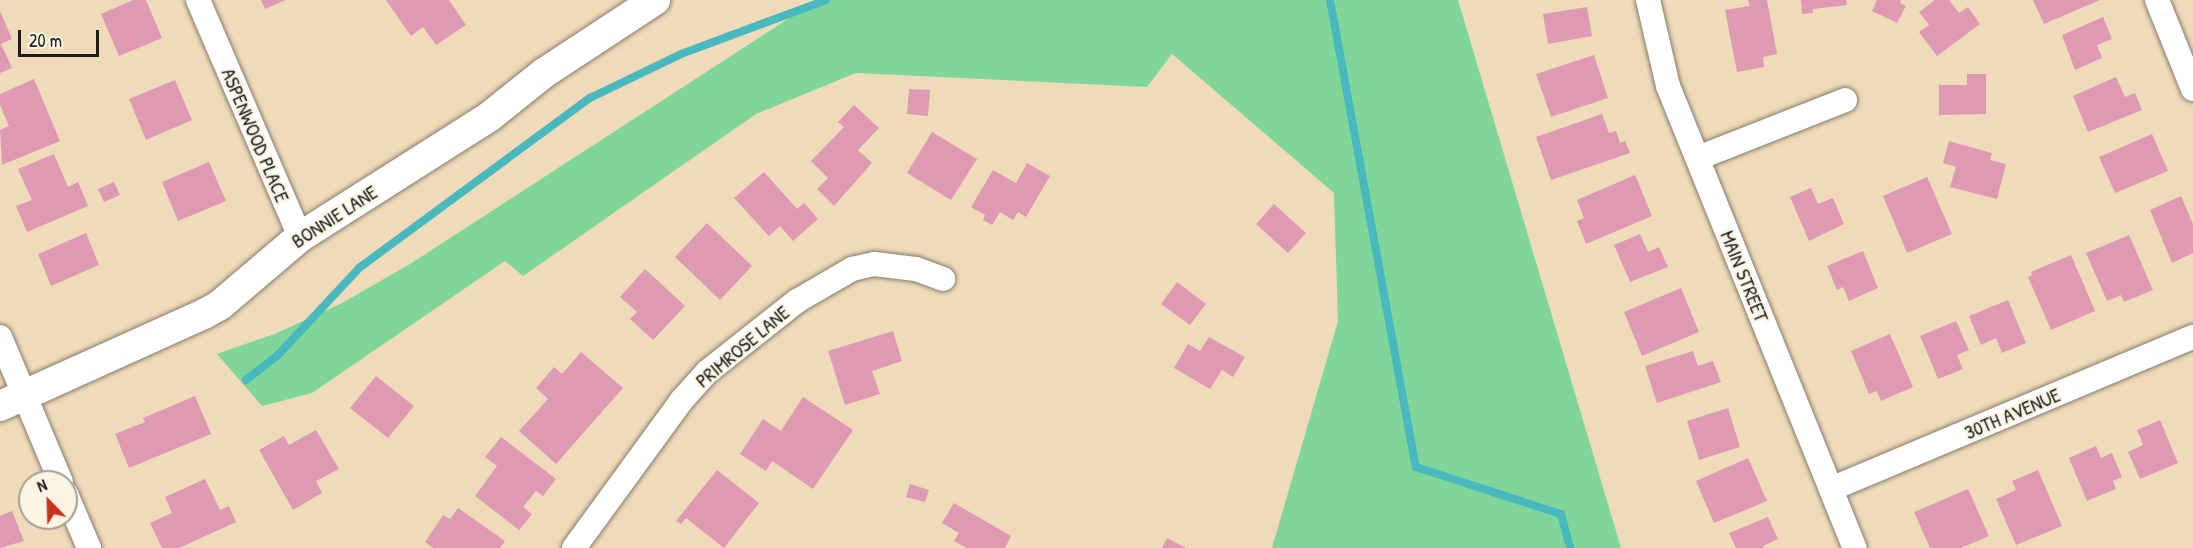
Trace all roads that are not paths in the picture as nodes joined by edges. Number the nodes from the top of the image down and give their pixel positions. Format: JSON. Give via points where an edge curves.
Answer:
{"nodes":[{"id":1,"x":198,"y":0,"type":"edge"},
{"id":2,"x":655,"y":0,"type":"edge"},
{"id":3,"x":1648,"y":0,"type":"edge"},
{"id":4,"x":2157,"y":0,"type":"edge"},
{"id":5,"x":2193,"y":89,"type":"edge"},
{"id":6,"x":1845,"y":100,"type":"dead end"},
{"id":7,"x":1698,"y":158,"type":"junction"},
{"id":8,"x":300,"y":237,"type":"junction"},
{"id":9,"x":943,"y":279,"type":"dead end"},
{"id":10,"x":0,"y":337,"type":"edge"},
{"id":11,"x":2193,"y":337,"type":"edge"},
{"id":12,"x":12,"y":400,"type":"edge"},
{"id":13,"x":54,"y":470,"type":"edge"},
{"id":14,"x":1831,"y":489,"type":"junction"},
{"id":15,"x":78,"y":522,"type":"edge"},
{"id":16,"x":89,"y":548,"type":"edge"},
{"id":17,"x":574,"y":548,"type":"edge"},
{"id":18,"x":1855,"y":548,"type":"edge"}],
"edges":[{"from":1,"to":8,"type":"street","name":"ASPENWOOD PLACE"},
{"from":2,"to":8,"type":"street","name":"BONNIE LANE","via":[[544,73],[489,117]]},
{"from":3,"to":7,"type":"street","name":"MAIN STREET","via":[[1668,86]]},
{"from":4,"to":5,"type":"street"},
{"from":6,"to":7,"type":"street"},
{"from":7,"to":14,"type":"street","name":"MAIN STREET"},
{"from":8,"to":12,"type":"street","name":"BONNIE LANE","via":[[204,314]]},
{"from":9,"to":17,"type":"street","name":"PRIMROSE LANE","via":[[916,269],[874,264],[852,269],[797,301],[707,372],[681,400]]},
{"from":10,"to":12,"type":"street"},
{"from":11,"to":14,"type":"street","name":"30TH AVENUE"},
{"from":12,"to":13,"type":"street"},
{"from":14,"to":18,"type":"street","name":"MAIN STREET"},
{"from":15,"to":16,"type":"street"}]}
